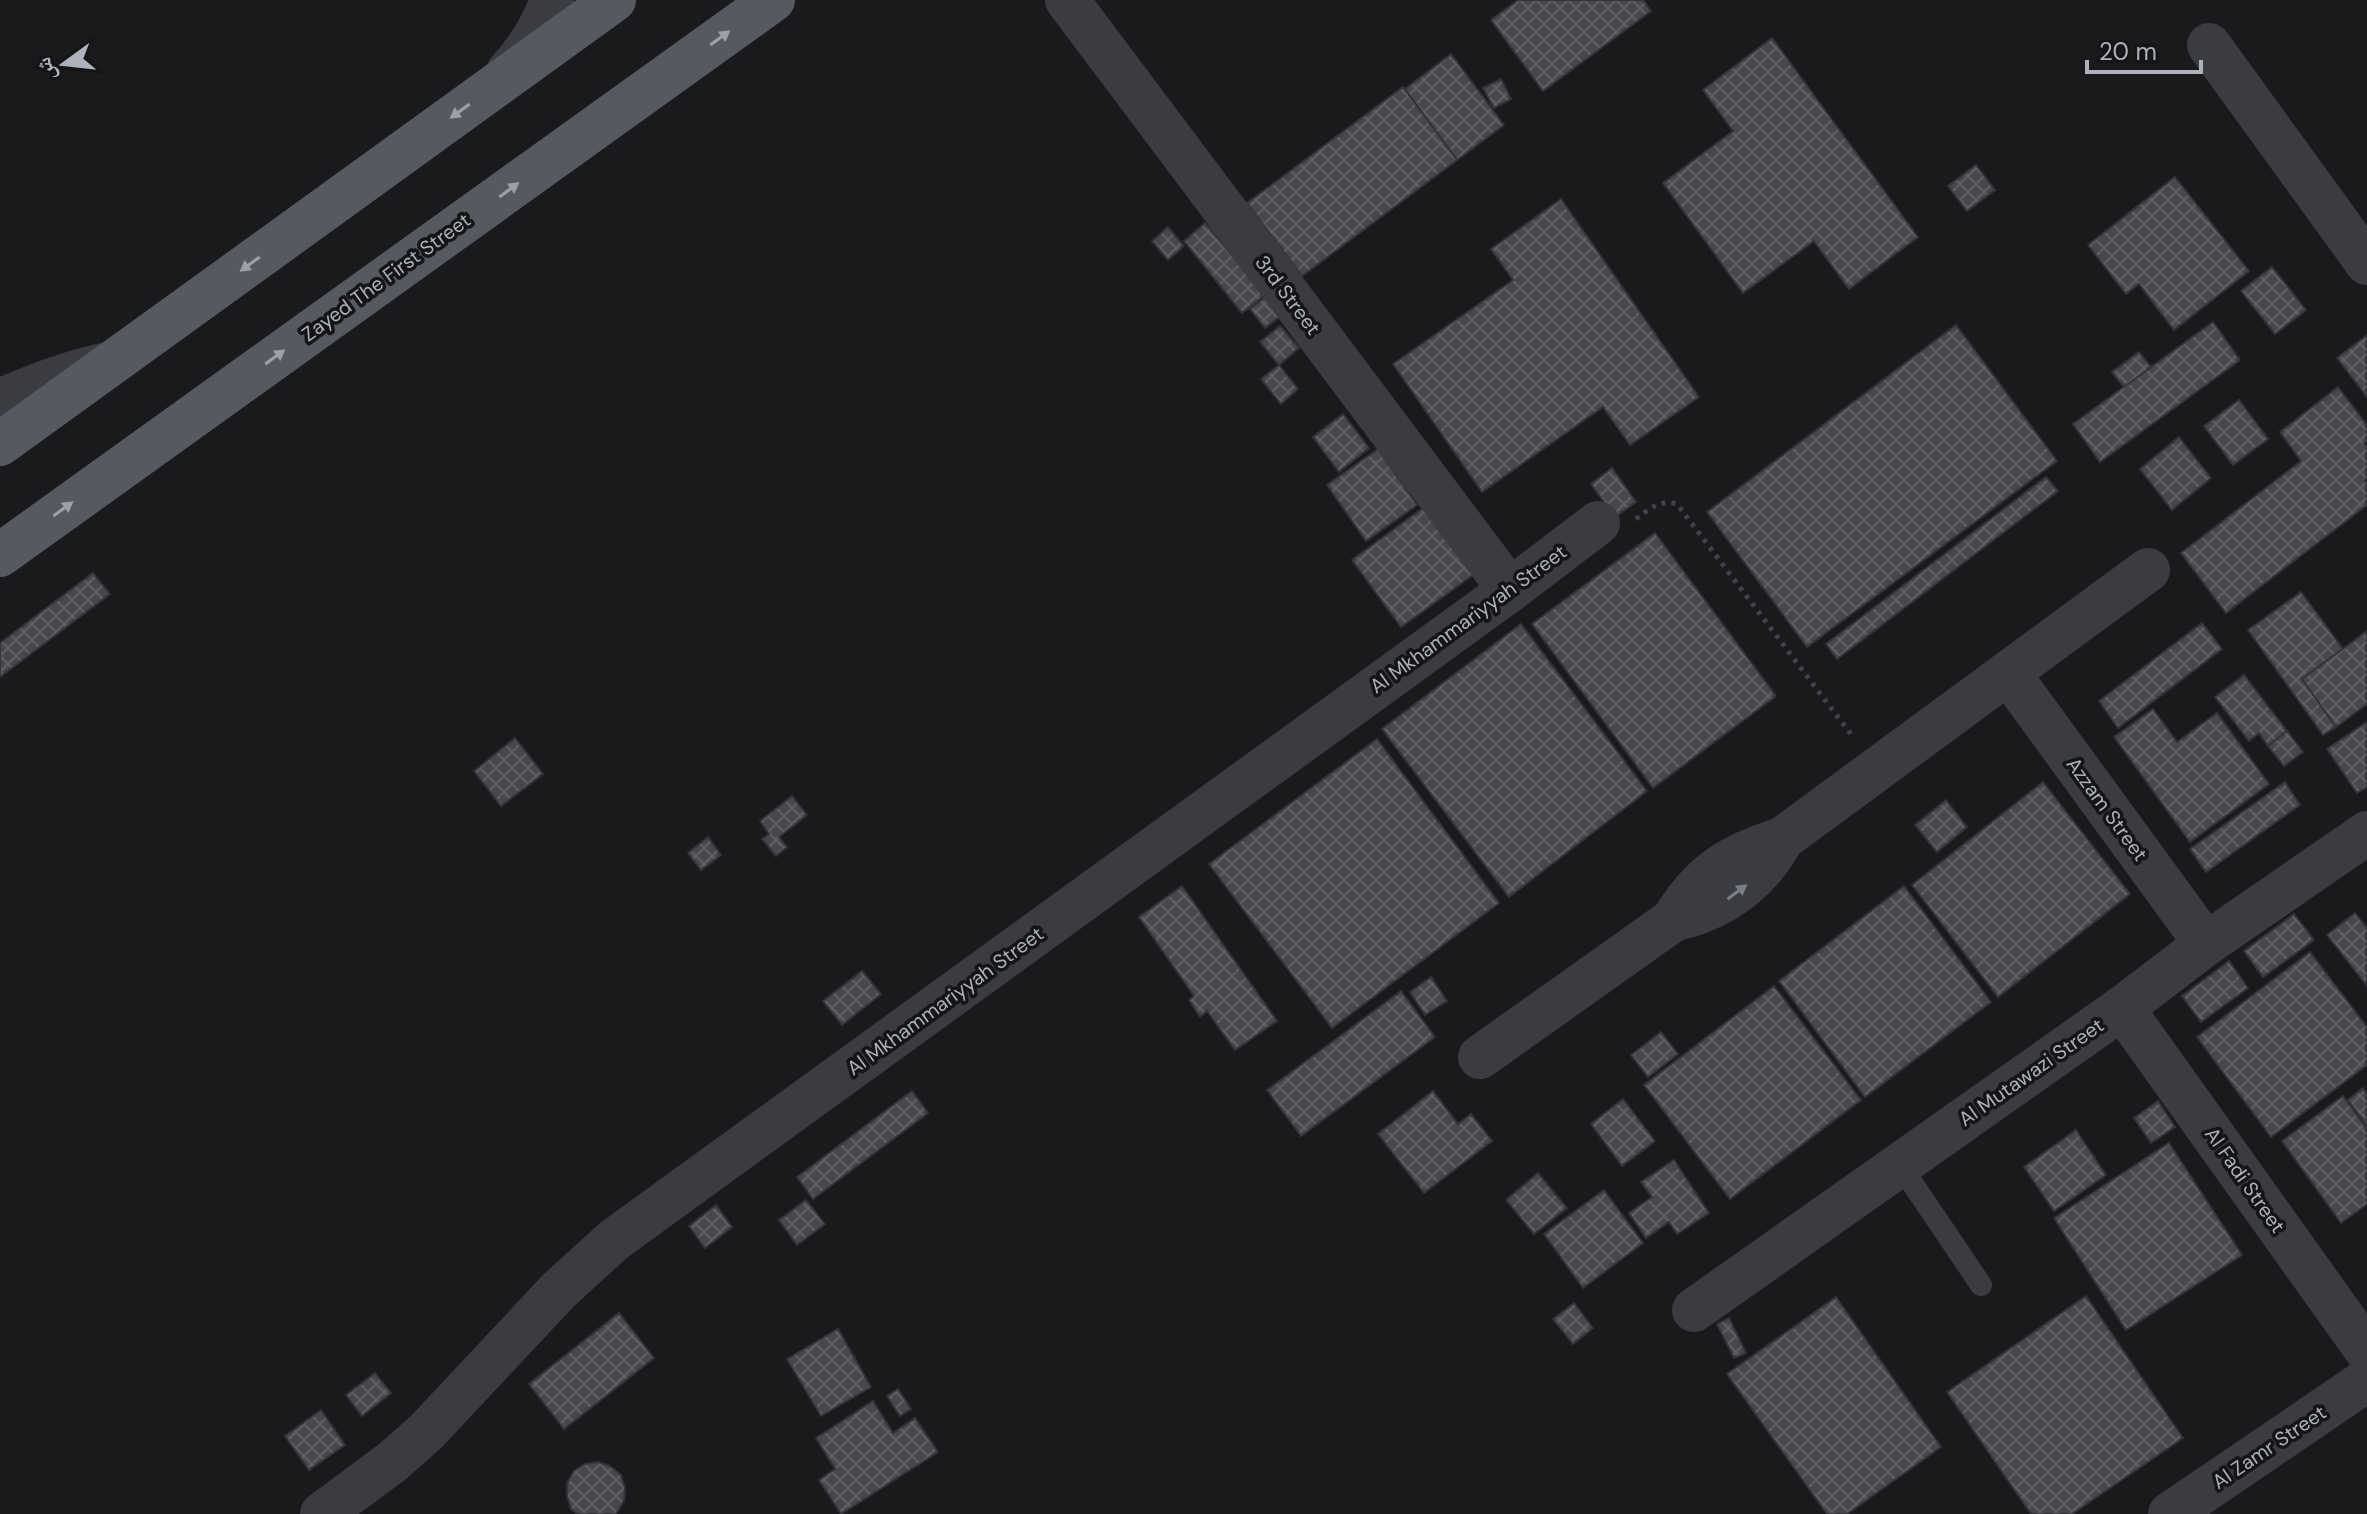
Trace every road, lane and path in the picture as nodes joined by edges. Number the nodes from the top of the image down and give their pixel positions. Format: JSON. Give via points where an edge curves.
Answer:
{"nodes":[{"id":1,"x":552,"y":0,"type":"edge"},
{"id":2,"x":614,"y":0,"type":"edge"},
{"id":3,"x":773,"y":0,"type":"edge"},
{"id":4,"x":1067,"y":0,"type":"edge"},
{"id":5,"x":2209,"y":45,"type":"dead end"},
{"id":6,"x":496,"y":85,"type":"junction"},
{"id":7,"x":2367,"y":263,"type":"edge"},
{"id":8,"x":114,"y":362,"type":"junction"},
{"id":9,"x":0,"y":401,"type":"edge"},
{"id":10,"x":0,"y":444,"type":"edge"},
{"id":11,"x":1613,"y":524,"type":"joint"},
{"id":12,"x":0,"y":555,"type":"edge"},
{"id":13,"x":2148,"y":570,"type":"dead end"},
{"id":14,"x":1510,"y":590,"type":"junction"},
{"id":15,"x":2009,"y":674,"type":"junction"},
{"id":16,"x":1878,"y":770,"type":"junction"},
{"id":17,"x":2367,"y":833,"type":"edge"},
{"id":18,"x":2206,"y":944,"type":"junction"},
{"id":19,"x":2122,"y":1008,"type":"junction"},
{"id":20,"x":1480,"y":1057,"type":"dead end"},
{"id":21,"x":1900,"y":1165,"type":"junction"},
{"id":22,"x":1981,"y":1285,"type":"dead end"},
{"id":23,"x":1694,"y":1310,"type":"dead end"},
{"id":24,"x":2367,"y":1351,"type":"edge"},
{"id":25,"x":2367,"y":1380,"type":"edge"},
{"id":26,"x":322,"y":1514,"type":"edge"},
{"id":27,"x":2170,"y":1514,"type":"edge"}],
"edges":[{"from":1,"to":6,"type":"street","via":[[524,54]]},
{"from":2,"to":6,"type":"main road"},
{"from":12,"to":3,"type":"main road","name":"Zayed The First Street","one_way":true},
{"from":4,"to":14,"type":"street","name":"3rd Street"},
{"from":5,"to":7,"type":"street"},
{"from":6,"to":8,"type":"main road","one_way":true},
{"from":8,"to":9,"type":"street","via":[[74,371]]},
{"from":8,"to":10,"type":"main road"},
{"from":11,"to":14,"type":"street","name":"Al Mkhammariyyah Street"},
{"from":11,"to":16,"type":"path","via":[[1659,503],[1677,504]]},
{"from":13,"to":15,"type":"street"},
{"from":14,"to":26,"type":"street","name":"Al Mkhammariyyah Street","via":[[614,1240],[559,1290],[426,1432]]},
{"from":15,"to":16,"type":"street"},
{"from":15,"to":18,"type":"street","name":"Azzam Street"},
{"from":16,"to":20,"type":"street","via":[[1782,839],[1771,859],[1738,893],[1708,910],[1673,920]]},
{"from":17,"to":18,"type":"street","name":"Al Mutawazi Street"},
{"from":18,"to":19,"type":"street","name":"Al Mutawazi Street"},
{"from":19,"to":21,"type":"street","name":"Al Mutawazi Street"},
{"from":19,"to":24,"type":"street","name":"Al Fadi Street"},
{"from":21,"to":22,"type":"lane"},
{"from":21,"to":23,"type":"street","name":"Al Mutawazi Street"},
{"from":25,"to":27,"type":"street","name":"Al Zamr Street"}]}
